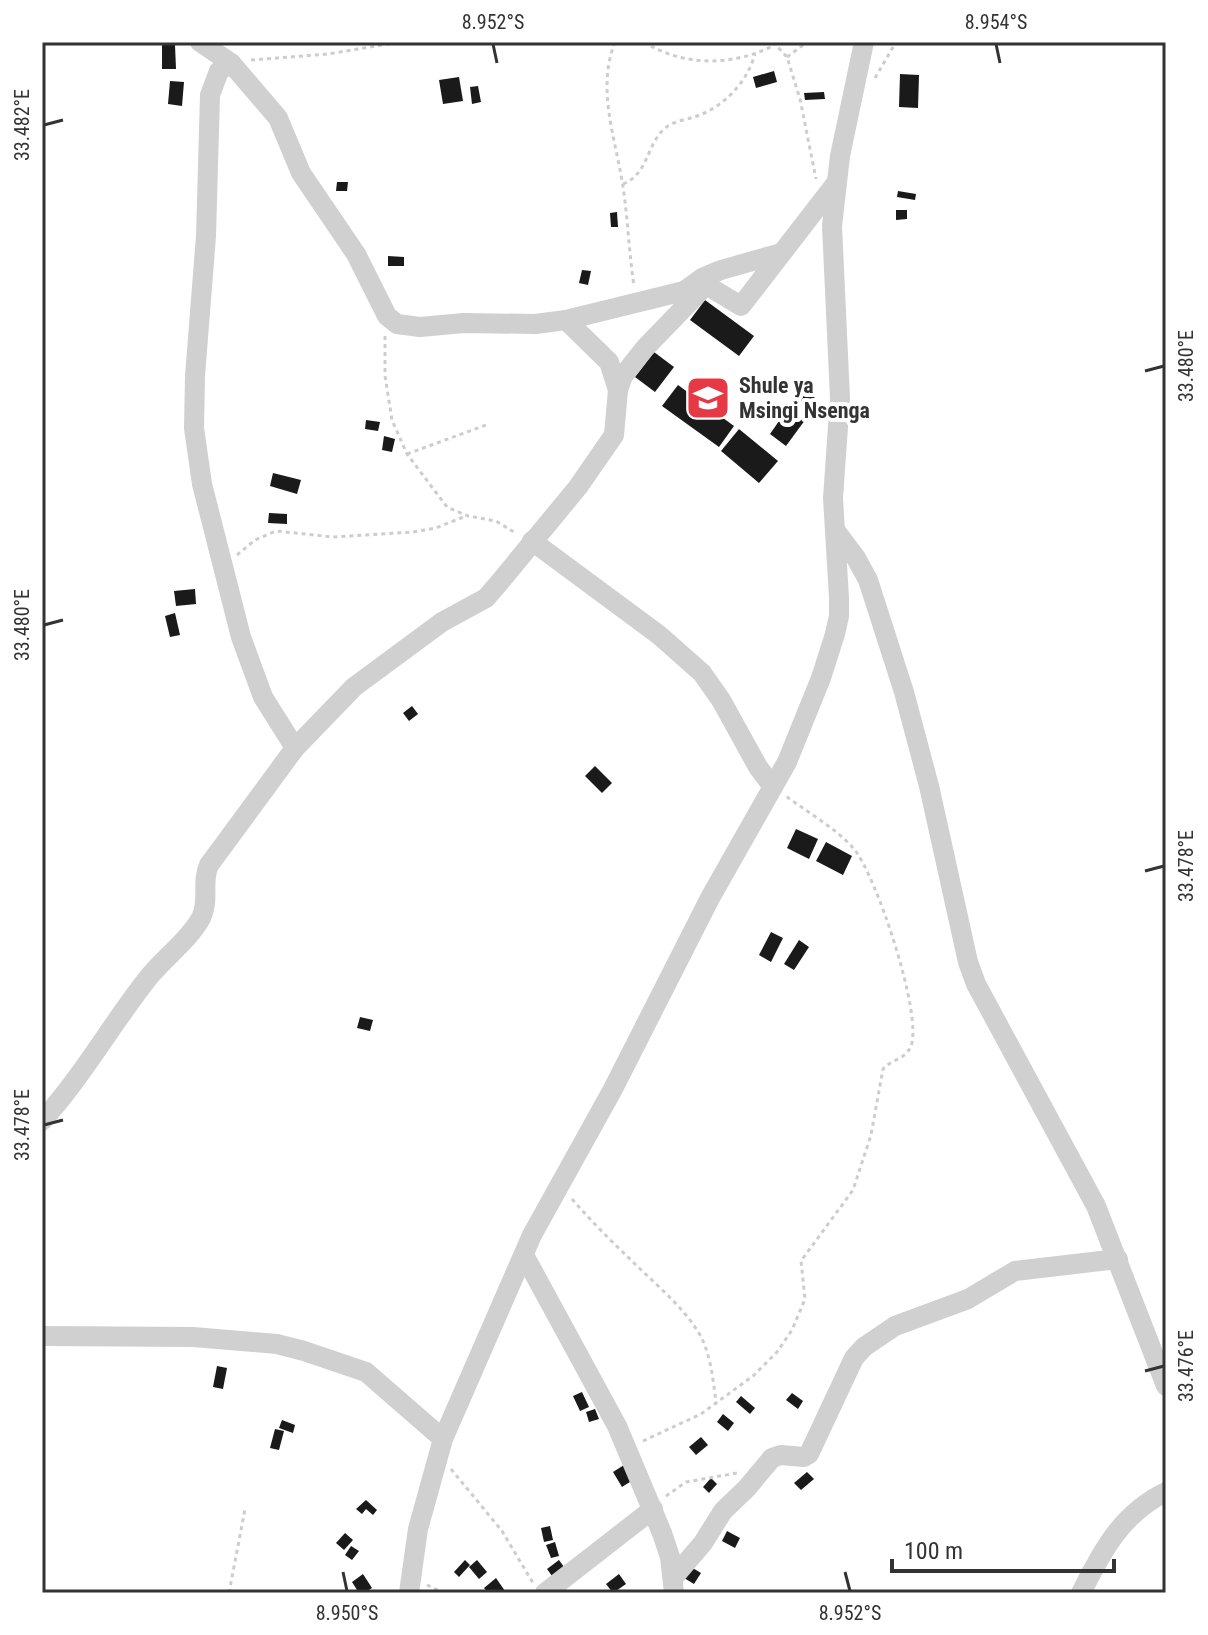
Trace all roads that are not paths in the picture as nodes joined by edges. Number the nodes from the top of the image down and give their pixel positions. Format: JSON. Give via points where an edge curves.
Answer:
{"nodes":[{"id":1,"x":200,"y":42,"type":"edge"},
{"id":2,"x":864,"y":42,"type":"edge"},
{"id":3,"x":231,"y":63,"type":"junction"},
{"id":4,"x":836,"y":183,"type":"junction"},
{"id":5,"x":781,"y":253,"type":"junction"},
{"id":6,"x":566,"y":320,"type":"junction"},
{"id":7,"x":618,"y":390,"type":"junction"},
{"id":8,"x":833,"y":527,"type":"junction"},
{"id":9,"x":532,"y":541,"type":"junction"},
{"id":10,"x":295,"y":748,"type":"junction"},
{"id":11,"x":773,"y":787,"type":"junction"},
{"id":12,"x":42,"y":1121,"type":"edge"},
{"id":13,"x":524,"y":1255,"type":"junction"},
{"id":14,"x":1118,"y":1259,"type":"junction"},
{"id":15,"x":42,"y":1336,"type":"edge"},
{"id":16,"x":1166,"y":1386,"type":"edge"},
{"id":17,"x":441,"y":1447,"type":"junction"},
{"id":18,"x":1166,"y":1492,"type":"edge"},
{"id":19,"x":653,"y":1509,"type":"junction"},
{"id":20,"x":674,"y":1585,"type":"edge"},
{"id":21,"x":409,"y":1593,"type":"edge"},
{"id":22,"x":545,"y":1593,"type":"edge"},
{"id":23,"x":1081,"y":1593,"type":"edge"}],
"edges":[{"from":1,"to":3,"type":"street"},
{"from":2,"to":4,"type":"street"},
{"from":3,"to":6,"type":"street","via":[[281,124],[301,173],[356,254],[387,316],[403,326],[420,327]]},
{"from":3,"to":10,"type":"street","via":[[219,71],[210,95],[193,405],[198,462],[241,637],[263,697]]},
{"from":4,"to":5,"type":"street"},
{"from":4,"to":8,"type":"street","via":[[832,240],[840,398]]},
{"from":5,"to":6,"type":"street","via":[[721,270],[684,291]]},
{"from":5,"to":7,"type":"street","via":[[741,306],[706,285],[645,348]]},
{"from":6,"to":7,"type":"street","via":[[609,362]]},
{"from":7,"to":9,"type":"street","via":[[614,435]]},
{"from":8,"to":11,"type":"street","via":[[839,598],[835,634],[801,729]]},
{"from":8,"to":14,"type":"street","via":[[856,558],[875,600],[917,740],[976,984],[1096,1206]]},
{"from":9,"to":10,"type":"street","via":[[486,598],[374,670]]},
{"from":9,"to":11,"type":"street","via":[[702,673]]},
{"from":10,"to":12,"type":"street","via":[[209,865],[199,922],[148,978]]},
{"from":11,"to":13,"type":"street"},
{"from":13,"to":17,"type":"street"},
{"from":13,"to":19,"type":"street","via":[[604,1398]]},
{"from":14,"to":16,"type":"street"},
{"from":14,"to":20,"type":"street","via":[[1015,1271],[968,1299],[895,1326],[864,1347],[847,1371],[809,1454],[772,1458],[723,1511]]},
{"from":15,"to":17,"type":"street","via":[[193,1337],[304,1351],[366,1372]]},
{"from":17,"to":21,"type":"street","via":[[418,1529]]},
{"from":18,"to":23,"type":"street","via":[[1117,1529]]},
{"from":19,"to":20,"type":"street"},
{"from":19,"to":22,"type":"street"}]}
